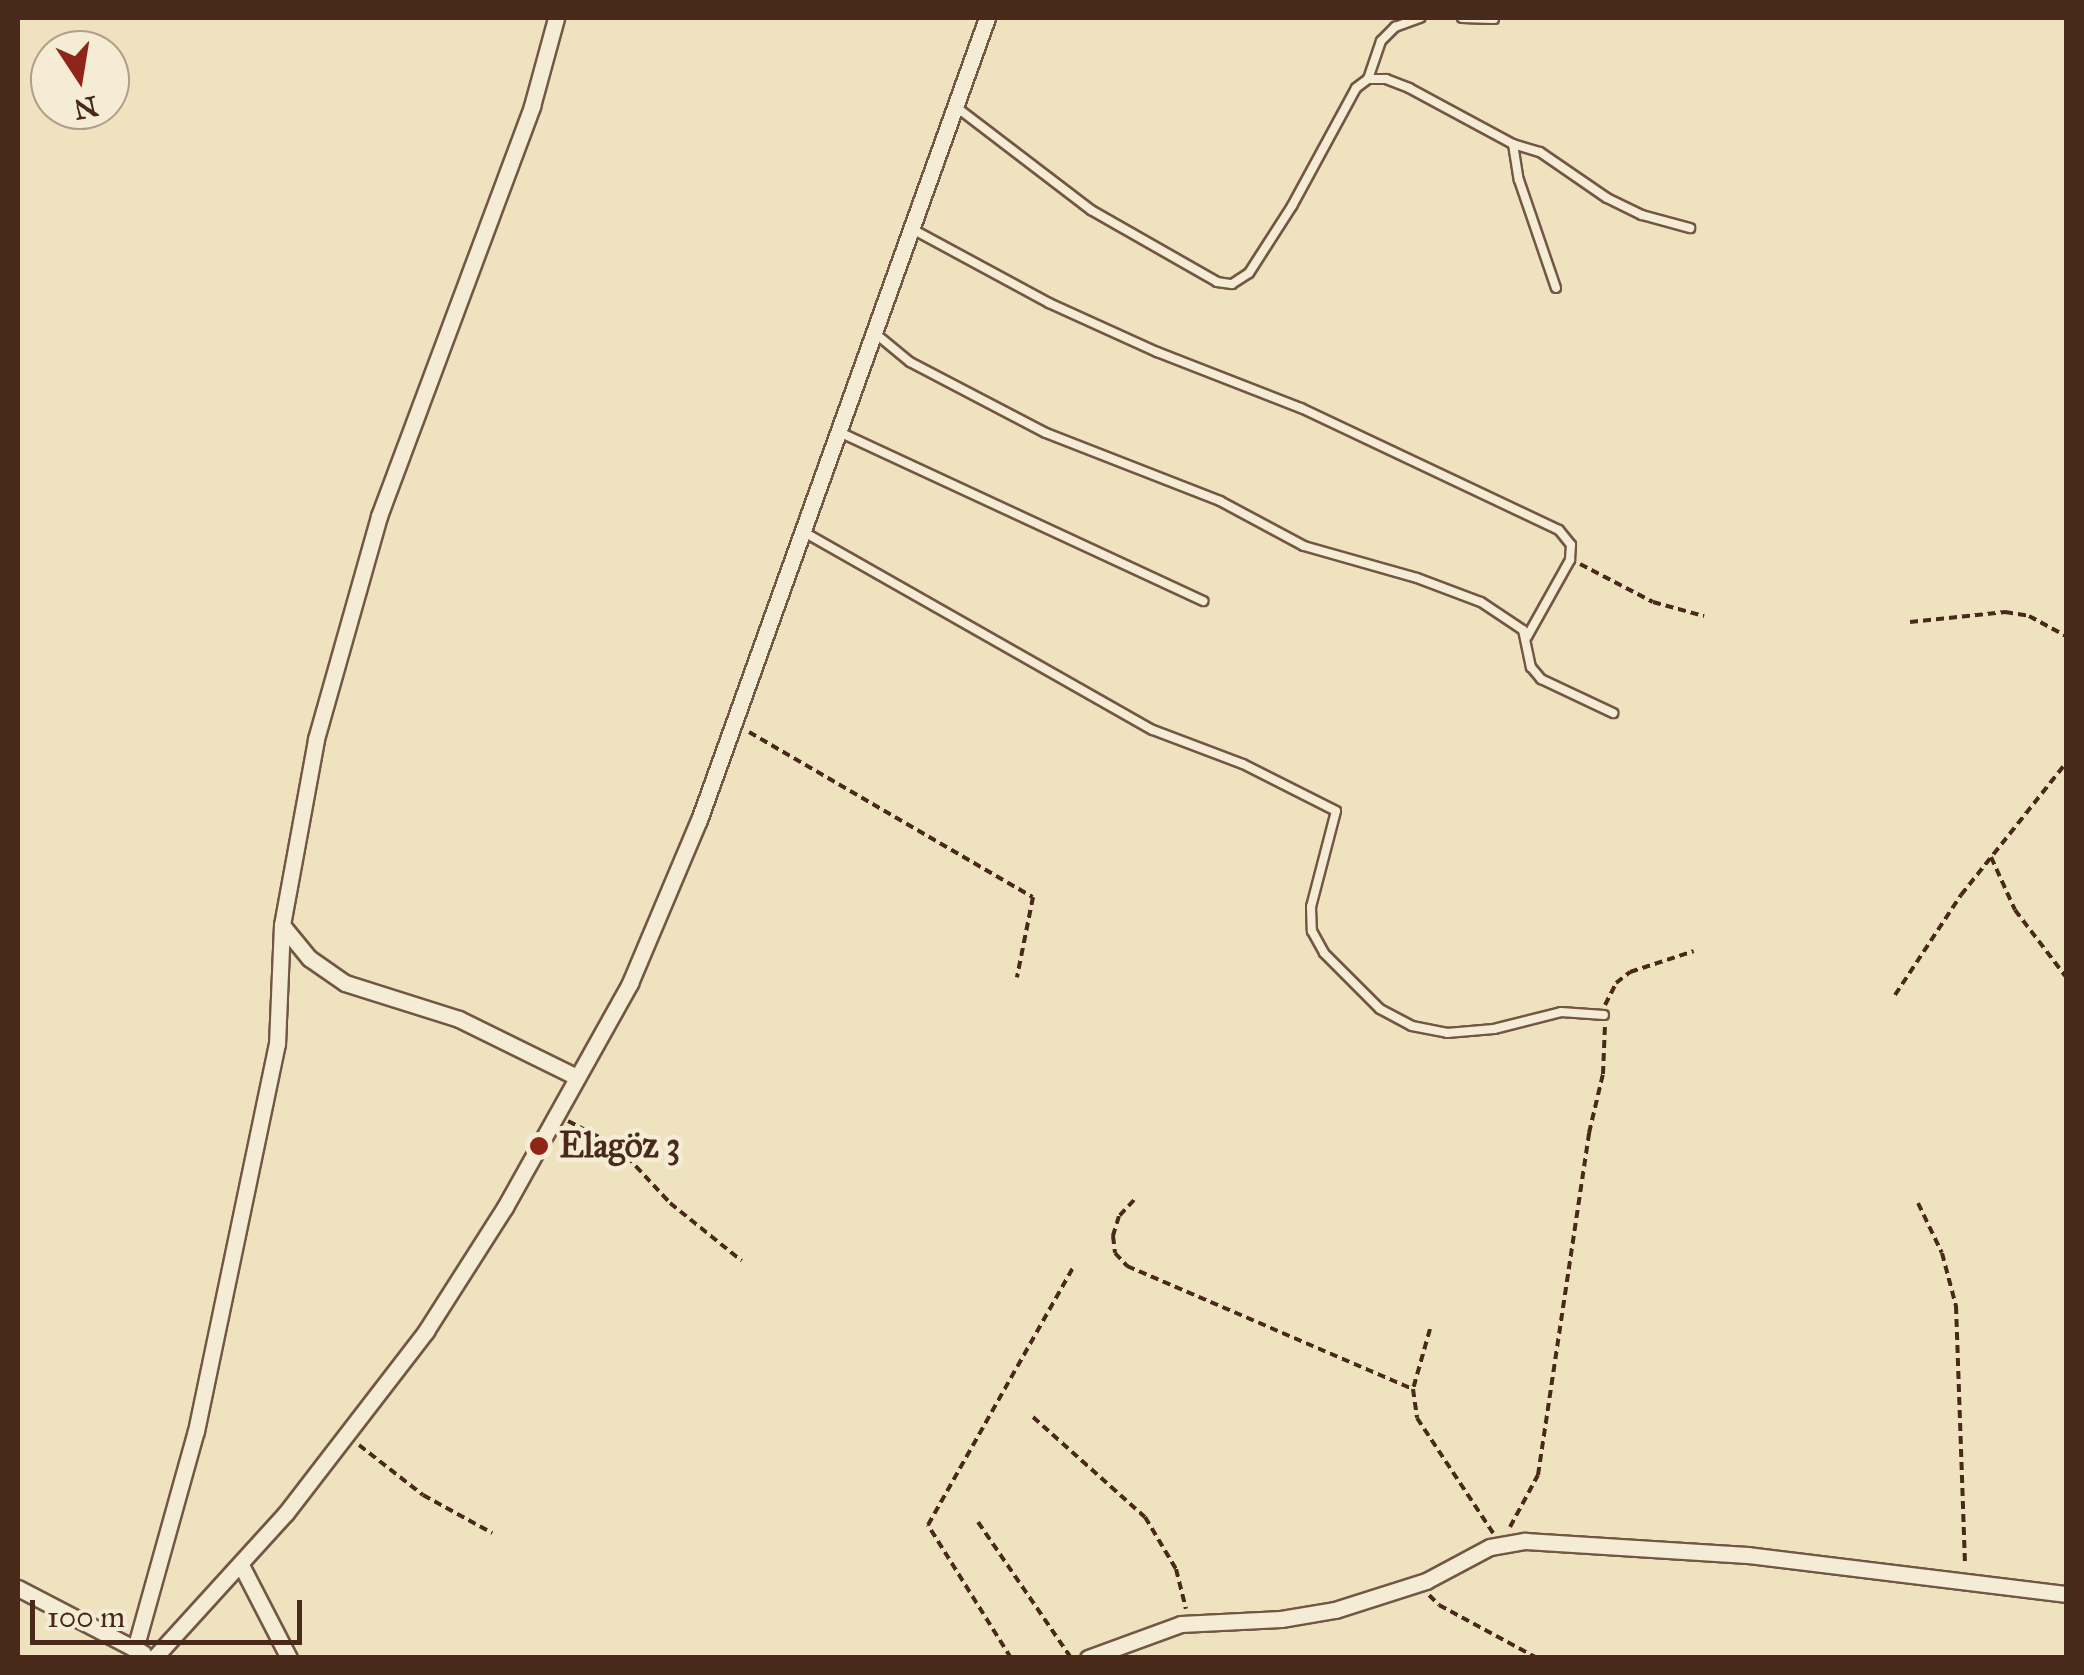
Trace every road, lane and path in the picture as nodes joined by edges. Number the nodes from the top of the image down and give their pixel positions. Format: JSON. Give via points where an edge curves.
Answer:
{"nodes":[{"id":1,"x":556,"y":18,"type":"edge"},
{"id":2,"x":987,"y":18,"type":"edge"},
{"id":3,"x":1420,"y":18,"type":"edge"},
{"id":4,"x":1462,"y":18,"type":"edge"},
{"id":5,"x":1494,"y":19,"type":"edge"},
{"id":6,"x":1368,"y":79,"type":"junction"},
{"id":7,"x":955,"y":106,"type":"junction"},
{"id":8,"x":1512,"y":144,"type":"junction"},
{"id":9,"x":1690,"y":228,"type":"dead end"},
{"id":10,"x":912,"y":229,"type":"junction"},
{"id":11,"x":1556,"y":288,"type":"dead end"},
{"id":12,"x":874,"y":332,"type":"junction"},
{"id":13,"x":837,"y":431,"type":"junction"},
{"id":14,"x":802,"y":530,"type":"junction"},
{"id":15,"x":1570,"y":560,"type":"junction"},
{"id":16,"x":1204,"y":601,"type":"dead end"},
{"id":17,"x":1704,"y":616,"type":"dead end"},
{"id":18,"x":1910,"y":622,"type":"dead end"},
{"id":19,"x":2066,"y":636,"type":"edge"},
{"id":20,"x":1528,"y":637,"type":"junction"},
{"id":21,"x":1613,"y":713,"type":"dead end"},
{"id":22,"x":734,"y":723,"type":"junction"},
{"id":23,"x":2066,"y":763,"type":"edge"},
{"id":24,"x":1991,"y":857,"type":"junction"},
{"id":25,"x":282,"y":925,"type":"junction"},
{"id":26,"x":1694,"y":951,"type":"dead end"},
{"id":27,"x":1016,"y":976,"type":"dead end"},
{"id":28,"x":2066,"y":976,"type":"edge"},
{"id":29,"x":1896,"y":995,"type":"dead end"},
{"id":30,"x":1604,"y":1015,"type":"junction"},
{"id":31,"x":577,"y":1076,"type":"junction"},
{"id":32,"x":556,"y":1115,"type":"junction"},
{"id":33,"x":1134,"y":1200,"type":"dead end"},
{"id":34,"x":1918,"y":1203,"type":"dead end"},
{"id":35,"x":742,"y":1261,"type":"dead end"},
{"id":36,"x":1073,"y":1268,"type":"dead end"},
{"id":37,"x":1430,"y":1329,"type":"dead end"},
{"id":38,"x":1413,"y":1389,"type":"junction"},
{"id":39,"x":1033,"y":1417,"type":"dead end"},
{"id":40,"x":348,"y":1436,"type":"junction"},
{"id":41,"x":978,"y":1522,"type":"dead end"},
{"id":42,"x":492,"y":1534,"type":"dead end"},
{"id":43,"x":1501,"y":1545,"type":"junction"},
{"id":44,"x":241,"y":1565,"type":"junction"},
{"id":45,"x":1966,"y":1581,"type":"junction"},
{"id":46,"x":1419,"y":1584,"type":"junction"},
{"id":47,"x":18,"y":1588,"type":"edge"},
{"id":48,"x":2066,"y":1594,"type":"edge"},
{"id":49,"x":1188,"y":1624,"type":"junction"},
{"id":50,"x":147,"y":1655,"type":"edge"},
{"id":51,"x":289,"y":1658,"type":"edge"},
{"id":52,"x":1011,"y":1658,"type":"edge"},
{"id":53,"x":1072,"y":1658,"type":"edge"},
{"id":54,"x":1088,"y":1658,"type":"edge"},
{"id":55,"x":1537,"y":1658,"type":"edge"}],
"edges":[{"from":1,"to":25,"type":"street","via":[[532,106],[378,516],[316,740]]},
{"from":2,"to":7,"type":"street"},
{"from":3,"to":6,"type":"lane","via":[[1386,35]]},
{"from":4,"to":5,"type":"lane"},
{"from":6,"to":7,"type":"lane","via":[[1356,88],[1249,273],[1232,284],[1217,282],[1091,210]]},
{"from":6,"to":8,"type":"lane","via":[[1409,88]]},
{"from":7,"to":10,"type":"street"},
{"from":8,"to":9,"type":"lane","via":[[1540,152],[1642,215]]},
{"from":8,"to":11,"type":"lane"},
{"from":10,"to":12,"type":"street"},
{"from":10,"to":15,"type":"lane","via":[[1049,303],[1301,408],[1559,530],[1571,545]]},
{"from":12,"to":13,"type":"street"},
{"from":12,"to":20,"type":"lane","via":[[910,362],[1046,433],[1220,501],[1304,546],[1481,602]]},
{"from":13,"to":14,"type":"street"},
{"from":13,"to":16,"type":"lane"},
{"from":14,"to":22,"type":"street"},
{"from":14,"to":30,"type":"lane","via":[[1153,730],[1336,811],[1311,907],[1312,931],[1380,1009],[1412,1026],[1447,1033],[1562,1012]]},
{"from":15,"to":17,"type":"path","via":[[1652,602]]},
{"from":15,"to":20,"type":"lane"},
{"from":18,"to":19,"type":"path","via":[[2005,612]]},
{"from":20,"to":21,"type":"lane","via":[[1531,666],[1541,679]]},
{"from":22,"to":27,"type":"path","via":[[1033,897]]},
{"from":22,"to":31,"type":"street","via":[[654,932]]},
{"from":23,"to":24,"type":"path"},
{"from":24,"to":28,"type":"path","via":[[2015,910]]},
{"from":24,"to":29,"type":"path"},
{"from":25,"to":31,"type":"street","via":[[309,958],[345,984],[459,1019]]},
{"from":25,"to":50,"type":"street","via":[[277,1044]]},
{"from":26,"to":30,"type":"path","via":[[1622,977]]},
{"from":30,"to":43,"type":"path","via":[[1603,1074],[1538,1475]]},
{"from":31,"to":32,"type":"street"},
{"from":32,"to":35,"type":"path","via":[[618,1147],[670,1203]]},
{"from":32,"to":40,"type":"street","via":[[466,1270]]},
{"from":33,"to":38,"type":"path","via":[[1113,1236],[1126,1266]]},
{"from":34,"to":45,"type":"path","via":[[1942,1253],[1957,1318]]},
{"from":36,"to":52,"type":"path","via":[[928,1526]]},
{"from":37,"to":38,"type":"path"},
{"from":38,"to":43,"type":"path","via":[[1422,1428]]},
{"from":39,"to":49,"type":"path","via":[[1146,1517],[1176,1568]]},
{"from":40,"to":42,"type":"path","via":[[422,1494]]},
{"from":40,"to":44,"type":"street"},
{"from":41,"to":53,"type":"path"},
{"from":43,"to":45,"type":"street","via":[[1542,1540],[1730,1554]]},
{"from":43,"to":46,"type":"street"},
{"from":44,"to":50,"type":"street"},
{"from":44,"to":51,"type":"street"},
{"from":45,"to":48,"type":"street"},
{"from":46,"to":49,"type":"street","via":[[1308,1615]]},
{"from":46,"to":55,"type":"path","via":[[1439,1605]]},
{"from":47,"to":50,"type":"street"},
{"from":49,"to":54,"type":"street"}]}
